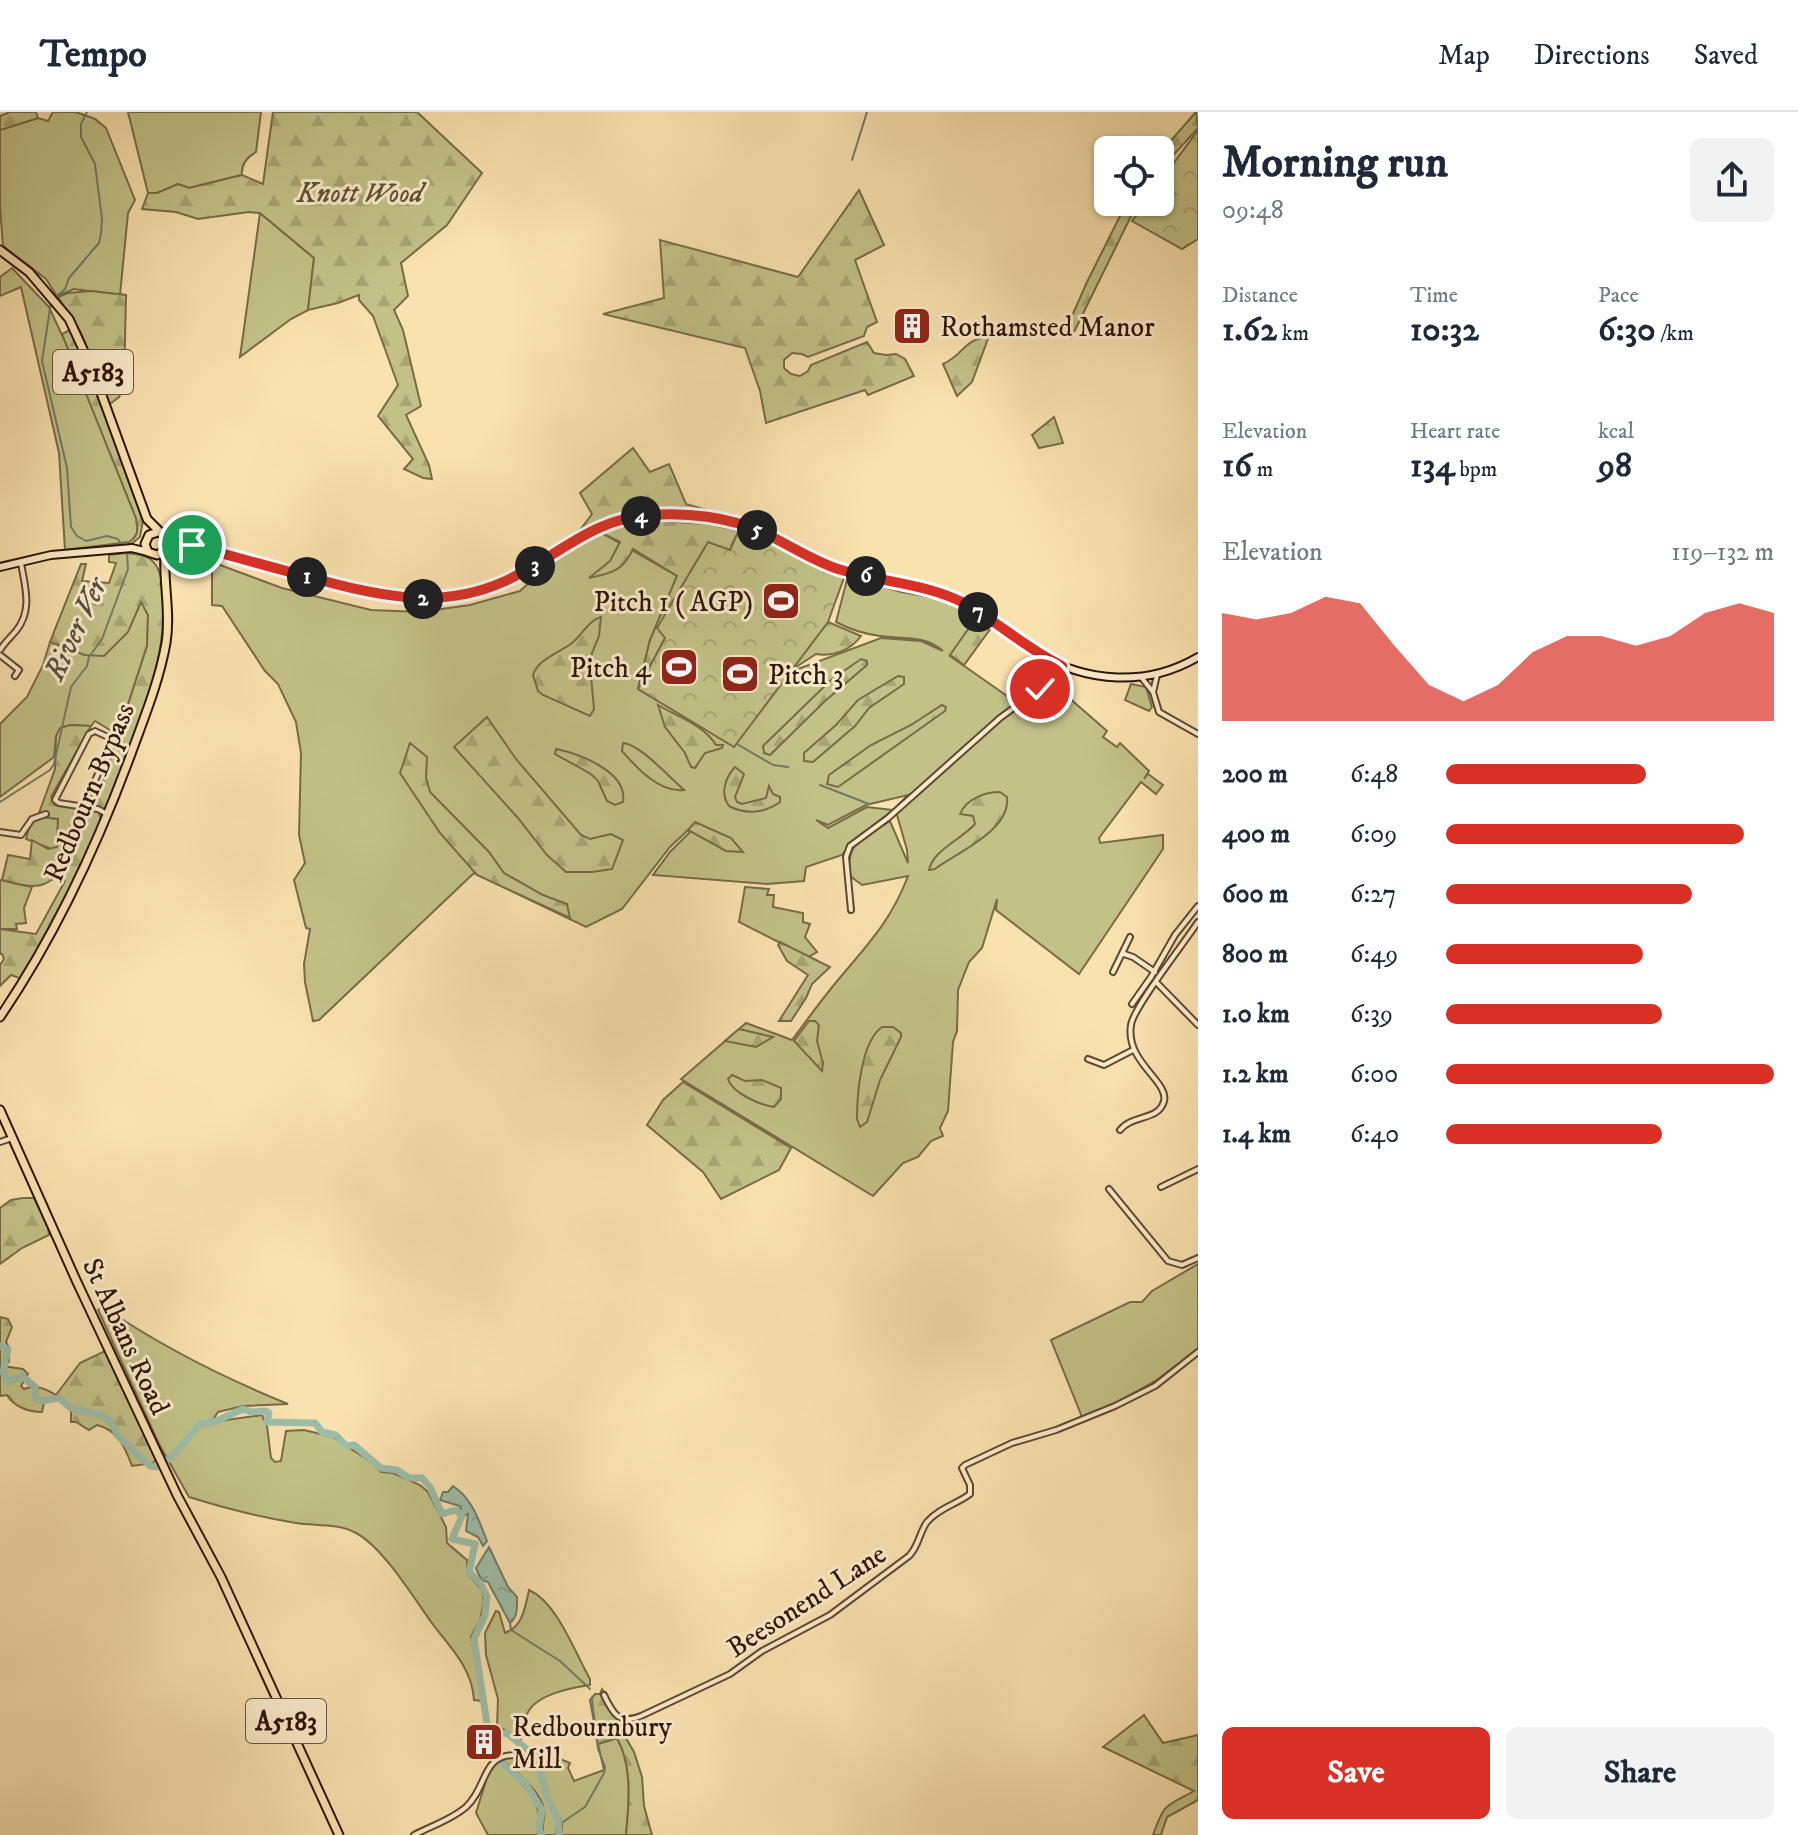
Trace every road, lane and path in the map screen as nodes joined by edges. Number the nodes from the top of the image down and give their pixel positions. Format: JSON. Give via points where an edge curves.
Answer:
{"nodes":[{"id":1,"x":0,"y":250,"type":"edge"},
{"id":2,"x":147,"y":519,"type":"junction"},
{"id":3,"x":161,"y":533,"type":"junction"},
{"id":4,"x":146,"y":538,"type":"junction"},
{"id":5,"x":186,"y":543,"type":"junction"},
{"id":6,"x":127,"y":549,"type":"junction"},
{"id":7,"x":166,"y":550,"type":"junction"},
{"id":8,"x":151,"y":553,"type":"junction"},
{"id":9,"x":20,"y":561,"type":"junction"},
{"id":10,"x":0,"y":567,"type":"edge"},
{"id":11,"x":163,"y":569,"type":"junction"},
{"id":12,"x":0,"y":653,"type":"edge"},
{"id":13,"x":1198,"y":657,"type":"edge"},
{"id":14,"x":1062,"y":666,"type":"junction"},
{"id":15,"x":1157,"y":674,"type":"junction"},
{"id":16,"x":15,"y":676,"type":"dead end"},
{"id":17,"x":1141,"y":677,"type":"junction"},
{"id":18,"x":1153,"y":692,"type":"junction"},
{"id":19,"x":1198,"y":734,"type":"edge"},
{"id":20,"x":83,"y":806,"type":"junction"},
{"id":21,"x":46,"y":814,"type":"dead end"},
{"id":22,"x":109,"y":815,"type":"junction"},
{"id":23,"x":0,"y":832,"type":"edge"},
{"id":24,"x":1198,"y":906,"type":"edge"},
{"id":25,"x":851,"y":910,"type":"dead end"},
{"id":26,"x":1198,"y":922,"type":"edge"},
{"id":27,"x":1130,"y":937,"type":"dead end"},
{"id":28,"x":1124,"y":954,"type":"junction"},
{"id":29,"x":1113,"y":972,"type":"dead end"},
{"id":30,"x":1153,"y":974,"type":"junction"},
{"id":31,"x":1157,"y":982,"type":"junction"},
{"id":32,"x":1132,"y":1004,"type":"dead end"},
{"id":33,"x":0,"y":1017,"type":"edge"},
{"id":34,"x":1198,"y":1025,"type":"edge"},
{"id":35,"x":1133,"y":1050,"type":"junction"},
{"id":36,"x":1088,"y":1059,"type":"dead end"},
{"id":37,"x":0,"y":1110,"type":"edge"},
{"id":38,"x":1120,"y":1130,"type":"dead end"},
{"id":39,"x":12,"y":1138,"type":"junction"},
{"id":40,"x":0,"y":1142,"type":"edge"},
{"id":41,"x":1198,"y":1169,"type":"edge"},
{"id":42,"x":1161,"y":1187,"type":"dead end"},
{"id":43,"x":1109,"y":1189,"type":"dead end"},
{"id":44,"x":1198,"y":1258,"type":"edge"},
{"id":45,"x":1198,"y":1352,"type":"edge"},
{"id":46,"x":604,"y":1695,"type":"dead end"},
{"id":47,"x":515,"y":1755,"type":"dead end"},
{"id":48,"x":339,"y":1835,"type":"edge"},
{"id":49,"x":414,"y":1835,"type":"edge"}],
"edges":[{"from":1,"to":2,"type":"main road","number":"A5183","via":[[37,280],[69,319]]},
{"from":2,"to":3,"type":"main road","number":"A5183"},
{"from":2,"to":4,"type":"main road","number":"A5183"},
{"from":3,"to":4,"type":"main road"},
{"from":3,"to":5,"type":"main road"},
{"from":3,"to":7,"type":"main road"},
{"from":4,"to":6,"type":"main road"},
{"from":4,"to":8,"type":"main road"},
{"from":5,"to":7,"type":"main road"},
{"from":5,"to":14,"type":"main road","via":[[365,592],[428,599],[468,594],[507,581],[614,521],[649,515],[713,518],[752,528],[841,570],[949,596]]},
{"from":6,"to":8,"type":"main road"},
{"from":6,"to":9,"type":"main road"},
{"from":7,"to":8,"type":"main road"},
{"from":7,"to":11,"type":"main road","name":"Redbourn Bypass"},
{"from":8,"to":11,"type":"main road","name":"Redbourn Bypass"},
{"from":9,"to":10,"type":"main road"},
{"from":9,"to":12,"type":"street","via":[[28,606]]},
{"from":11,"to":22,"type":"main road","name":"Redbourn Bypass","via":[[168,619],[163,657]]},
{"from":12,"to":16,"type":"street","via":[[19,670]]},
{"from":13,"to":15,"type":"main road"},
{"from":14,"to":17,"type":"main road","via":[[1093,675]]},
{"from":14,"to":25,"type":"street","via":[[850,846],[846,857]]},
{"from":15,"to":17,"type":"main road"},
{"from":15,"to":18,"type":"street"},
{"from":17,"to":18,"type":"street"},
{"from":18,"to":19,"type":"street","via":[[1159,712]]},
{"from":20,"to":20,"type":"street","via":[[56,802],[54,797],[95,731],[112,744]]},
{"from":20,"to":22,"type":"street"},
{"from":21,"to":23,"type":"street","via":[[36,816],[21,835]]},
{"from":22,"to":33,"type":"main road","name":"Redbourn Bypass","via":[[39,956]]},
{"from":24,"to":30,"type":"street"},
{"from":26,"to":31,"type":"street"},
{"from":27,"to":28,"type":"street"},
{"from":28,"to":29,"type":"street"},
{"from":28,"to":30,"type":"street"},
{"from":30,"to":31,"type":"street"},
{"from":30,"to":32,"type":"street"},
{"from":31,"to":34,"type":"street"},
{"from":31,"to":35,"type":"street","via":[[1131,1023]]},
{"from":35,"to":36,"type":"street","via":[[1104,1065]]},
{"from":35,"to":38,"type":"street","via":[[1161,1085],[1164,1100],[1155,1113],[1129,1121]]},
{"from":37,"to":39,"type":"main road","name":"St Albans Road","number":"A5183"},
{"from":39,"to":40,"type":"street"},
{"from":39,"to":48,"type":"main road","name":"St Albans Road","number":"A5183"},
{"from":41,"to":42,"type":"street"},
{"from":43,"to":44,"type":"street","via":[[1168,1261],[1182,1265]]},
{"from":45,"to":46,"type":"street","name":"Beesonend Lane","via":[[1155,1386],[1115,1406],[965,1465],[970,1494],[927,1523],[909,1556],[830,1615],[730,1674],[627,1720],[613,1713]]},
{"from":47,"to":49,"type":"street","via":[[489,1765],[479,1794],[465,1808]]}]}
